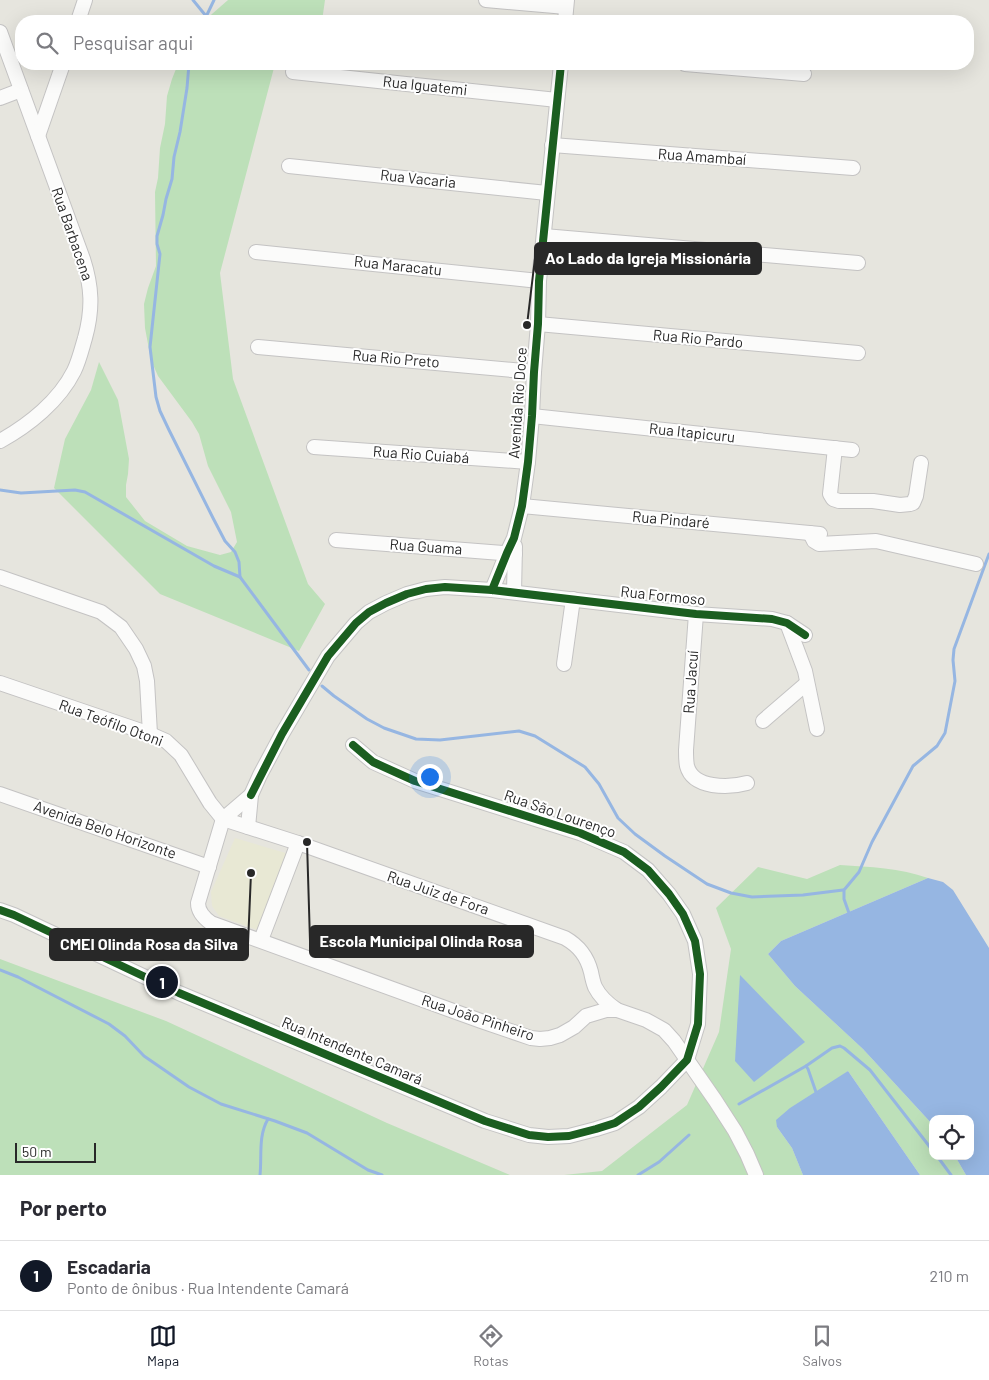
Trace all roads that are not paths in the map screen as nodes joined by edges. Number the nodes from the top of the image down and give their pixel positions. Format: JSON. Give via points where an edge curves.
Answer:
{"nodes":[{"id":1,"x":85,"y":0,"type":"edge"},
{"id":2,"x":486,"y":0,"type":"edge"},
{"id":3,"x":567,"y":3,"type":"edge"},
{"id":4,"x":80,"y":15,"type":"edge"},
{"id":5,"x":0,"y":32,"type":"edge"},
{"id":6,"x":61,"y":70,"type":"edge"},
{"id":7,"x":560,"y":70,"type":"edge"},
{"id":8,"x":756,"y":70,"type":"edge"},
{"id":9,"x":293,"y":72,"type":"dead end"},
{"id":10,"x":804,"y":74,"type":"dead end"},
{"id":11,"x":21,"y":90,"type":"junction"},
{"id":12,"x":0,"y":98,"type":"edge"},
{"id":13,"x":557,"y":100,"type":"junction"},
{"id":14,"x":38,"y":136,"type":"junction"},
{"id":15,"x":552,"y":145,"type":"junction"},
{"id":16,"x":289,"y":166,"type":"dead end"},
{"id":17,"x":853,"y":168,"type":"dead end"},
{"id":18,"x":547,"y":192,"type":"junction"},
{"id":19,"x":544,"y":236,"type":"junction"},
{"id":20,"x":256,"y":252,"type":"dead end"},
{"id":21,"x":858,"y":263,"type":"dead end"},
{"id":22,"x":539,"y":280,"type":"junction"},
{"id":23,"x":538,"y":324,"type":"junction"},
{"id":24,"x":258,"y":347,"type":"dead end"},
{"id":25,"x":858,"y":353,"type":"dead end"},
{"id":26,"x":534,"y":372,"type":"junction"},
{"id":27,"x":532,"y":416,"type":"junction"},
{"id":28,"x":0,"y":441,"type":"edge"},
{"id":29,"x":314,"y":447,"type":"dead end"},
{"id":30,"x":835,"y":448,"type":"junction"},
{"id":31,"x":852,"y":450,"type":"dead end"},
{"id":32,"x":528,"y":462,"type":"junction"},
{"id":33,"x":920,"y":463,"type":"dead end"},
{"id":34,"x":522,"y":506,"type":"junction"},
{"id":35,"x":336,"y":540,"type":"dead end"},
{"id":36,"x":511,"y":554,"type":"junction"},
{"id":37,"x":976,"y":564,"type":"dead end"},
{"id":38,"x":0,"y":577,"type":"edge"},
{"id":39,"x":492,"y":590,"type":"junction"},
{"id":40,"x":514,"y":592,"type":"junction"},
{"id":41,"x":573,"y":599,"type":"junction"},
{"id":42,"x":696,"y":614,"type":"junction"},
{"id":43,"x":787,"y":623,"type":"junction"},
{"id":44,"x":805,"y":635,"type":"dead end"},
{"id":45,"x":564,"y":664,"type":"dead end"},
{"id":46,"x":808,"y":683,"type":"junction"},
{"id":47,"x":0,"y":684,"type":"edge"},
{"id":48,"x":763,"y":721,"type":"dead end"},
{"id":49,"x":817,"y":729,"type":"dead end"},
{"id":50,"x":150,"y":734,"type":"junction"},
{"id":51,"x":353,"y":745,"type":"dead end"},
{"id":52,"x":746,"y":783,"type":"dead end"},
{"id":53,"x":0,"y":794,"type":"edge"},
{"id":54,"x":251,"y":794,"type":"junction"},
{"id":55,"x":223,"y":819,"type":"junction"},
{"id":56,"x":248,"y":827,"type":"junction"},
{"id":57,"x":216,"y":842,"type":"junction"},
{"id":58,"x":298,"y":844,"type":"junction"},
{"id":59,"x":209,"y":867,"type":"junction"},
{"id":60,"x":0,"y":910,"type":"edge"},
{"id":61,"x":261,"y":940,"type":"junction"},
{"id":62,"x":594,"y":986,"type":"junction"},
{"id":63,"x":617,"y":1010,"type":"junction"},
{"id":64,"x":586,"y":1016,"type":"junction"},
{"id":65,"x":687,"y":1060,"type":"junction"},
{"id":66,"x":756,"y":1175,"type":"edge"}],
"edges":[{"from":1,"to":4,"type":"street"},
{"from":2,"to":3,"type":"street"},
{"from":5,"to":11,"type":"street","name":"Rua Barbacena"},
{"from":6,"to":14,"type":"street"},
{"from":7,"to":13,"type":"street","name":"Avenida Rio Doce"},
{"from":8,"to":10,"type":"street"},
{"from":9,"to":13,"type":"street","name":"Rua Iguatemi"},
{"from":11,"to":12,"type":"street"},
{"from":11,"to":14,"type":"street","name":"Rua Barbacena"},
{"from":13,"to":15,"type":"street","name":"Avenida Rio Doce"},
{"from":14,"to":28,"type":"street","name":"Rua Barbacena","via":[[85,266],[91,291],[89,323],[74,370],[60,391],[32,420]]},
{"from":15,"to":17,"type":"street","name":"Rua Amambaí"},
{"from":15,"to":18,"type":"street","name":"Avenida Rio Doce"},
{"from":16,"to":18,"type":"street","name":"Rua Vacaria"},
{"from":18,"to":19,"type":"street","name":"Avenida Rio Doce"},
{"from":19,"to":21,"type":"street"},
{"from":19,"to":22,"type":"street","name":"Avenida Rio Doce"},
{"from":20,"to":22,"type":"street","name":"Rua Maracatu"},
{"from":22,"to":23,"type":"street","name":"Avenida Rio Doce"},
{"from":23,"to":25,"type":"street","name":"Rua Rio Pardo"},
{"from":23,"to":26,"type":"street","name":"Avenida Rio Doce"},
{"from":24,"to":26,"type":"street","name":"Rua Rio Preto"},
{"from":26,"to":27,"type":"street","name":"Avenida Rio Doce"},
{"from":27,"to":30,"type":"street","name":"Rua Itapicuru"},
{"from":27,"to":32,"type":"street","name":"Avenida Rio Doce"},
{"from":29,"to":32,"type":"street","name":"Rua Rio Cuiabá"},
{"from":30,"to":31,"type":"street","name":"Rua Itapicuru"},
{"from":30,"to":33,"type":"street","via":[[830,494],[839,501],[913,503]]},
{"from":32,"to":34,"type":"street","name":"Avenida Rio Doce"},
{"from":34,"to":36,"type":"street","name":"Avenida Rio Doce"},
{"from":34,"to":37,"type":"street","name":"Rua Pindaré","via":[[815,533],[814,540],[819,544],[876,541]]},
{"from":35,"to":36,"type":"street","name":"Rua Guama"},
{"from":36,"to":39,"type":"street","name":"Avenida Rio Doce"},
{"from":36,"to":40,"type":"street","name":"Avenida Rio Doce"},
{"from":38,"to":50,"type":"street","via":[[102,612],[121,627],[144,666]]},
{"from":39,"to":40,"type":"street","name":"Rua Formoso"},
{"from":39,"to":54,"type":"street","name":"Rua Formoso","via":[[426,589],[386,602],[356,622],[328,656]]},
{"from":40,"to":41,"type":"street","name":"Rua Formoso"},
{"from":41,"to":42,"type":"street","name":"Rua Formoso"},
{"from":41,"to":45,"type":"street"},
{"from":42,"to":43,"type":"street","name":"Rua Formoso","via":[[772,619]]},
{"from":42,"to":52,"type":"street","name":"Rua Jacuí","via":[[687,766],[693,777],[716,786]]},
{"from":43,"to":44,"type":"street","name":"Rua Formoso"},
{"from":43,"to":46,"type":"street"},
{"from":46,"to":48,"type":"street"},
{"from":46,"to":49,"type":"street"},
{"from":47,"to":50,"type":"street","name":"Rua Teófilo Otoni"},
{"from":50,"to":55,"type":"street","name":"Rua Teófilo Otoni","via":[[166,741],[181,755]]},
{"from":51,"to":65,"type":"street","name":"Rua São Lourenço","via":[[373,762],[415,781],[580,833],[624,852],[648,870],[683,914],[695,941],[700,974],[698,1024]]},
{"from":53,"to":59,"type":"street","name":"Avenida Belo Horizonte"},
{"from":54,"to":55,"type":"street"},
{"from":54,"to":56,"type":"street"},
{"from":55,"to":56,"type":"street","name":"Rua Juiz de Fora"},
{"from":55,"to":57,"type":"street"},
{"from":56,"to":57,"type":"street","via":[[230,830]]},
{"from":56,"to":58,"type":"street","name":"Rua Juiz de Fora"},
{"from":57,"to":59,"type":"street"},
{"from":58,"to":61,"type":"street"},
{"from":58,"to":62,"type":"street","name":"Rua Juiz de Fora","via":[[564,938],[580,949],[585,957]]},
{"from":59,"to":61,"type":"street","name":"Rua João Pinheiro","via":[[198,907],[206,920]]},
{"from":60,"to":65,"type":"street","name":"Rua Intendente Camará","via":[[179,993],[485,1121],[529,1135],[569,1136],[615,1123],[654,1094]]},
{"from":61,"to":64,"type":"street","name":"Rua João Pinheiro","via":[[531,1038],[560,1035]]},
{"from":62,"to":63,"type":"street","name":"Rua Juiz de Fora"},
{"from":62,"to":64,"type":"street"},
{"from":63,"to":64,"type":"street","name":"Rua João Pinheiro"},
{"from":63,"to":65,"type":"street","name":"Rua João Pinheiro","via":[[664,1030]]},
{"from":65,"to":66,"type":"street","name":"Rua João Pinheiro","via":[[735,1131]]}]}
